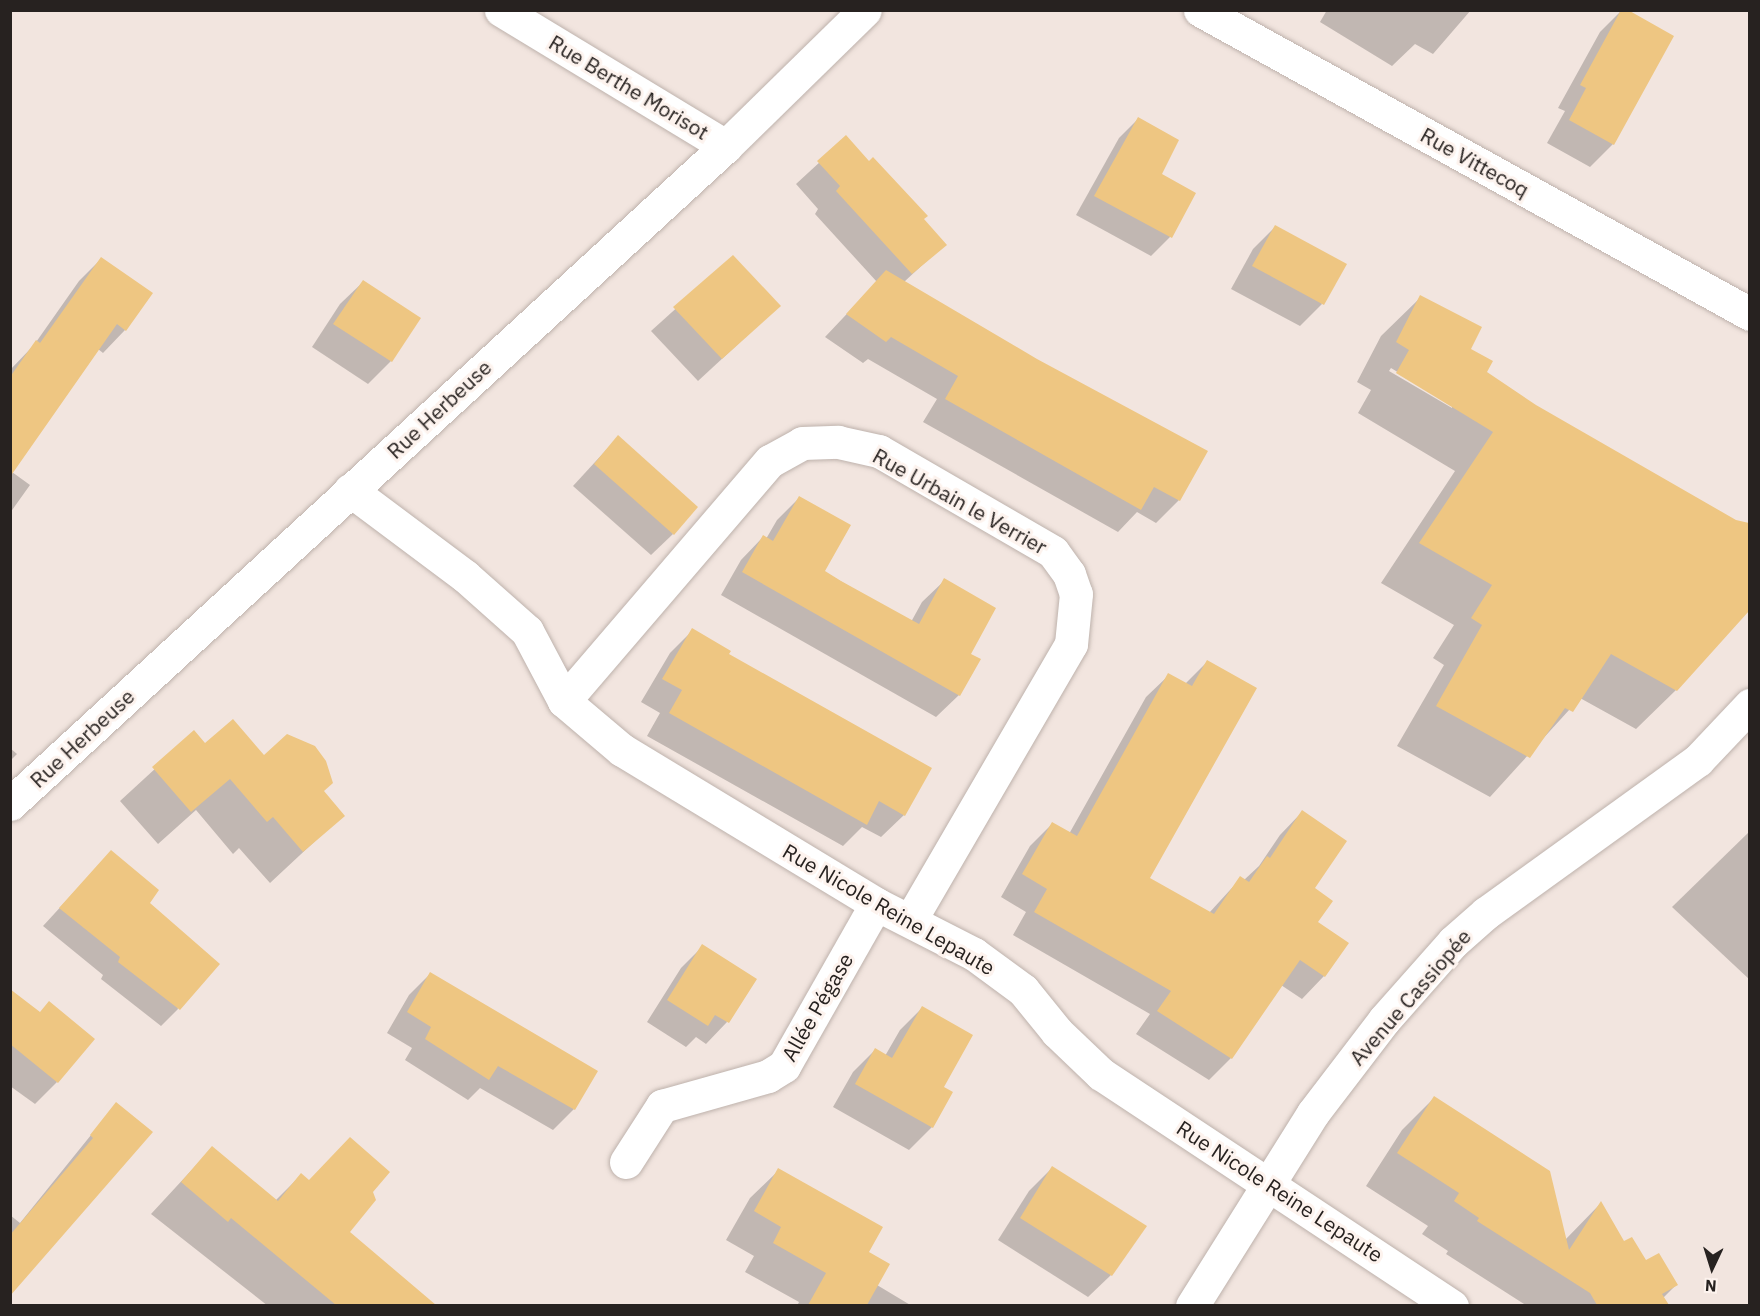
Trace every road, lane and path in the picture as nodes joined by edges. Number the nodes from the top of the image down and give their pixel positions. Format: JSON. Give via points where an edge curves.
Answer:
{"nodes":[{"id":1,"x":501,"y":10,"type":"edge"},
{"id":2,"x":865,"y":10,"type":"edge"},
{"id":3,"x":1200,"y":10,"type":"edge"},
{"id":4,"x":726,"y":146,"type":"junction"},
{"id":5,"x":1749,"y":314,"type":"edge"},
{"id":6,"x":350,"y":490,"type":"junction"},
{"id":7,"x":564,"y":701,"type":"junction"},
{"id":8,"x":1749,"y":705,"type":"edge"},
{"id":9,"x":10,"y":804,"type":"edge"},
{"id":10,"x":876,"y":904,"type":"junction"},
{"id":11,"x":910,"y":921,"type":"junction"},
{"id":12,"x":626,"y":1162,"type":"dead end"},
{"id":13,"x":1269,"y":1182,"type":"junction"},
{"id":14,"x":1192,"y":1305,"type":"edge"},
{"id":15,"x":1452,"y":1305,"type":"edge"}],
"edges":[{"from":1,"to":4,"type":"street","name":"Rue Berthe Morisot"},
{"from":2,"to":4,"type":"street","name":"Rue Herbeuse"},
{"from":3,"to":5,"type":"street","name":"Rue Vittecoq"},
{"from":4,"to":6,"type":"street","name":"Rue Herbeuse"},
{"from":6,"to":7,"type":"street","name":"Rue Nicole Reine Lepaute","via":[[465,576],[527,632]]},
{"from":6,"to":9,"type":"street","name":"Rue Herbeuse"},
{"from":7,"to":10,"type":"street","name":"Rue Nicole Reine Lepaute","via":[[622,750]]},
{"from":7,"to":11,"type":"street","name":"Rue Urbain le Verrier","via":[[770,461],[802,443],[838,442],[879,451],[1053,552],[1069,574],[1076,594],[1071,644]]},
{"from":8,"to":13,"type":"street","name":"Avenue Cassiopée","via":[[1698,760],[1486,913],[1453,942],[1384,1020],[1313,1113]]},
{"from":10,"to":11,"type":"street","name":"Rue Nicole Reine Lepaute"},
{"from":10,"to":12,"type":"street","name":"Allée Pégase","via":[[784,1066],[768,1076],[662,1106]]},
{"from":11,"to":13,"type":"street","name":"Rue Nicole Reine Lepaute","via":[[974,954],[1023,990],[1057,1032],[1101,1074]]},
{"from":13,"to":14,"type":"street","name":"Avenue Cassiopée"},
{"from":13,"to":15,"type":"street","name":"Rue Nicole Reine Lepaute"}]}
